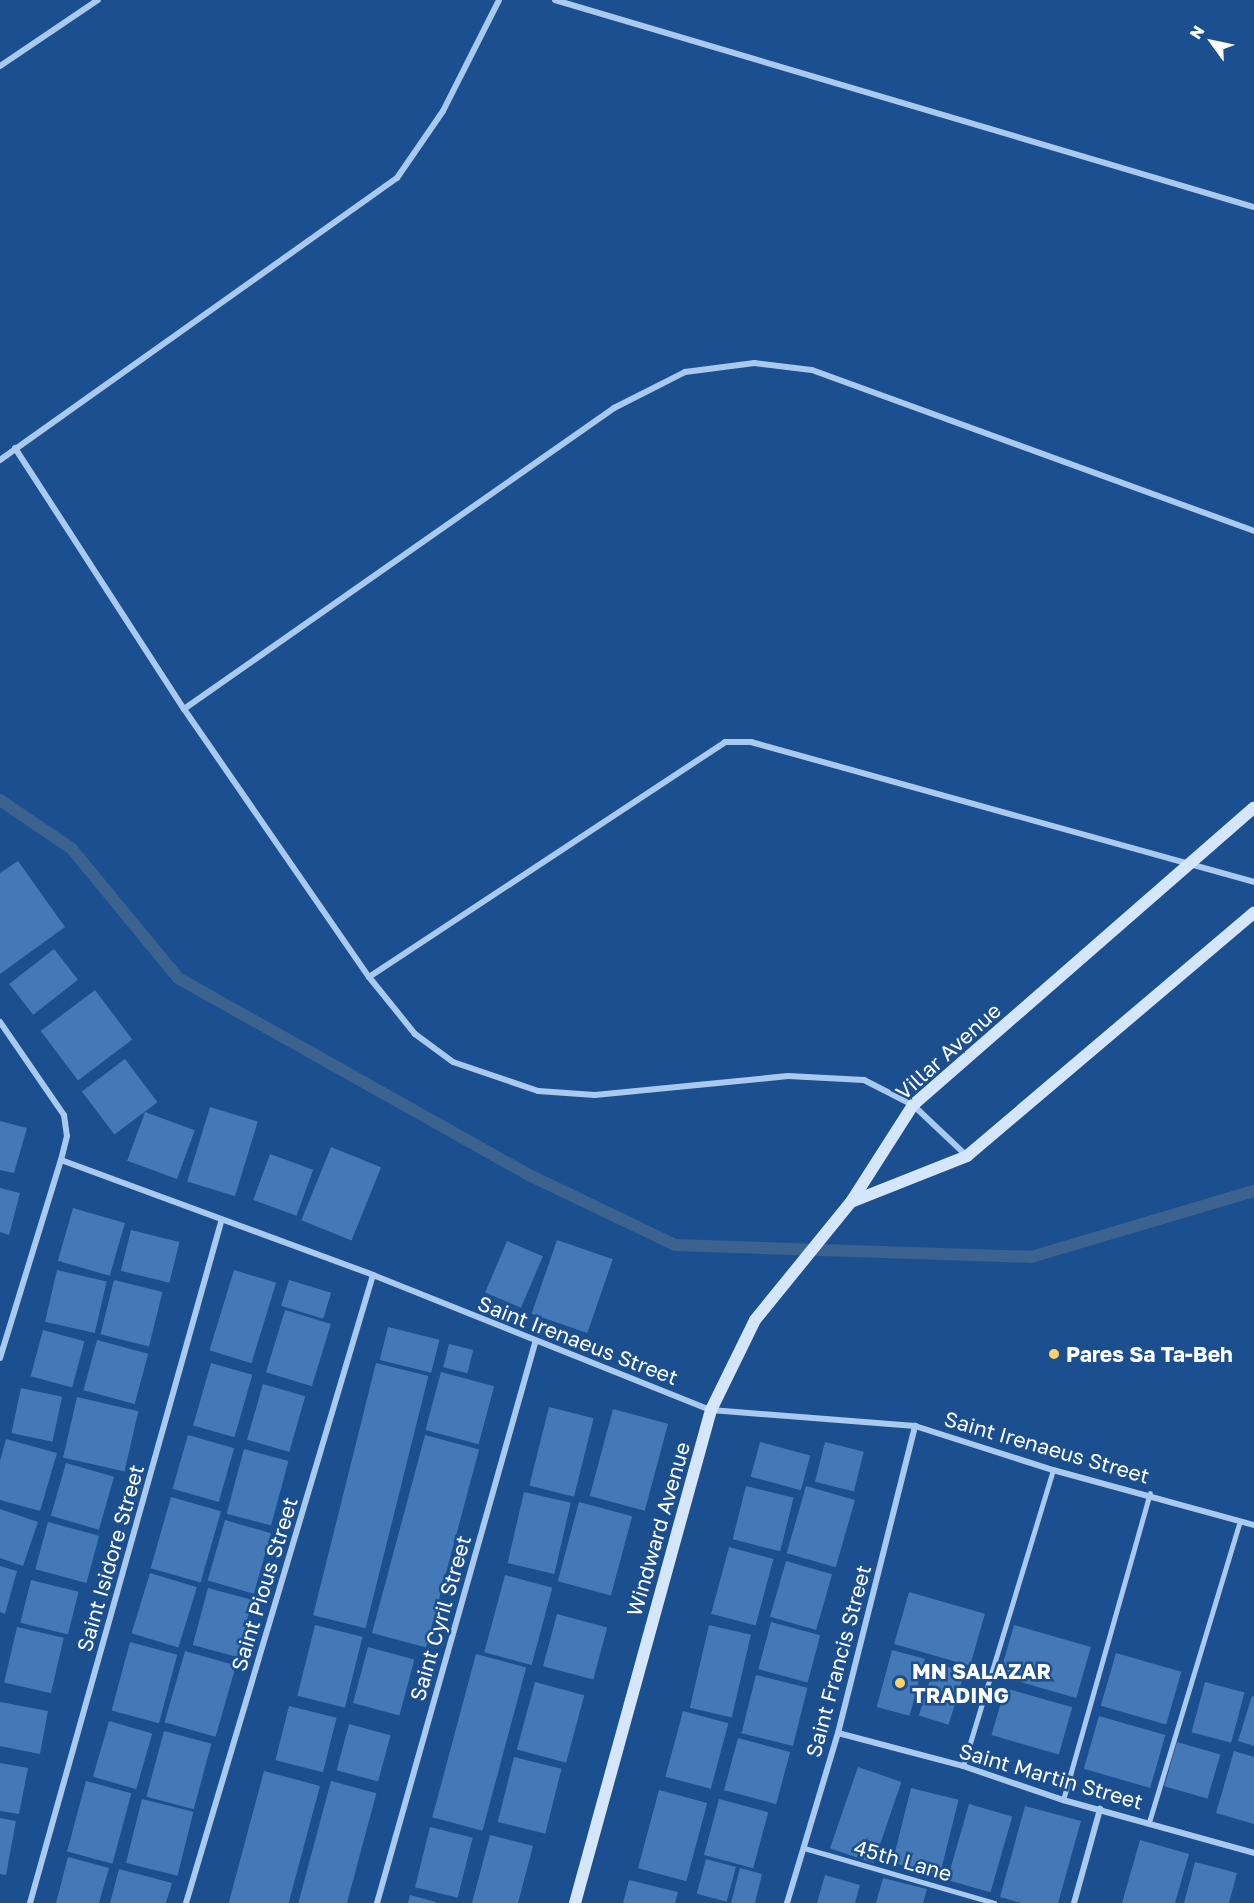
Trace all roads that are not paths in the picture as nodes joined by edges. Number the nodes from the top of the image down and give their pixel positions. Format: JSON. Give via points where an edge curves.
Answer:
{"nodes":[{"id":1,"x":98,"y":0,"type":"edge"},
{"id":2,"x":499,"y":0,"type":"edge"},
{"id":3,"x":555,"y":0,"type":"edge"},
{"id":4,"x":0,"y":66,"type":"edge"},
{"id":5,"x":1254,"y":207,"type":"edge"},
{"id":6,"x":15,"y":448,"type":"junction"},
{"id":7,"x":0,"y":460,"type":"edge"},
{"id":8,"x":1254,"y":531,"type":"edge"},
{"id":9,"x":184,"y":709,"type":"junction"},
{"id":10,"x":1254,"y":808,"type":"edge"},
{"id":11,"x":1187,"y":866,"type":"junction"},
{"id":12,"x":1254,"y":882,"type":"edge"},
{"id":13,"x":1254,"y":913,"type":"edge"},
{"id":14,"x":369,"y":977,"type":"junction"},
{"id":15,"x":0,"y":1022,"type":"edge"},
{"id":16,"x":912,"y":1105,"type":"junction"},
{"id":17,"x":967,"y":1156,"type":"junction"},
{"id":18,"x":61,"y":1160,"type":"junction"},
{"id":19,"x":851,"y":1202,"type":"junction"},
{"id":20,"x":221,"y":1222,"type":"junction"},
{"id":21,"x":373,"y":1275,"type":"junction"},
{"id":22,"x":535,"y":1343,"type":"junction"},
{"id":23,"x":0,"y":1358,"type":"edge"},
{"id":24,"x":711,"y":1410,"type":"junction"},
{"id":25,"x":915,"y":1426,"type":"junction"},
{"id":26,"x":1053,"y":1470,"type":"junction"},
{"id":27,"x":1150,"y":1493,"type":"junction"},
{"id":28,"x":1240,"y":1521,"type":"junction"},
{"id":29,"x":1254,"y":1525,"type":"edge"},
{"id":30,"x":838,"y":1733,"type":"junction"},
{"id":31,"x":963,"y":1766,"type":"junction"},
{"id":32,"x":1063,"y":1800,"type":"junction"},
{"id":33,"x":1100,"y":1809,"type":"junction"},
{"id":34,"x":1149,"y":1822,"type":"junction"},
{"id":35,"x":804,"y":1848,"type":"junction"},
{"id":36,"x":1254,"y":1853,"type":"edge"},
{"id":37,"x":30,"y":1903,"type":"edge"},
{"id":38,"x":186,"y":1903,"type":"edge"},
{"id":39,"x":377,"y":1903,"type":"edge"},
{"id":40,"x":575,"y":1903,"type":"edge"},
{"id":41,"x":787,"y":1903,"type":"edge"},
{"id":42,"x":994,"y":1903,"type":"edge"},
{"id":43,"x":1074,"y":1903,"type":"edge"}],
"edges":[{"from":1,"to":4,"type":"street"},
{"from":2,"to":6,"type":"street","via":[[443,111],[397,178]]},
{"from":3,"to":5,"type":"street"},
{"from":6,"to":7,"type":"street"},
{"from":6,"to":9,"type":"street"},
{"from":8,"to":9,"type":"street","via":[[812,370],[754,363],[685,372],[614,408]]},
{"from":9,"to":14,"type":"street"},
{"from":10,"to":11,"type":"main road","name":"Villar Avenue"},
{"from":11,"to":12,"type":"street"},
{"from":11,"to":14,"type":"street","via":[[751,742],[725,742]]},
{"from":11,"to":16,"type":"main road","name":"Villar Avenue"},
{"from":13,"to":17,"type":"main road"},
{"from":14,"to":16,"type":"street","via":[[415,1034],[453,1062],[538,1091],[595,1095],[788,1076],[864,1080]]},
{"from":15,"to":18,"type":"street","via":[[64,1115],[67,1136]]},
{"from":16,"to":17,"type":"street"},
{"from":16,"to":19,"type":"main road","name":"Villar Avenue"},
{"from":17,"to":19,"type":"main road"},
{"from":18,"to":20,"type":"street","name":"Saint Irenaeus Street"},
{"from":18,"to":23,"type":"street"},
{"from":19,"to":24,"type":"main road","name":"Windward Avenue","via":[[755,1320]]},
{"from":20,"to":21,"type":"street","name":"Saint Irenaeus Street"},
{"from":20,"to":37,"type":"street","name":"Saint Isidore Street"},
{"from":21,"to":22,"type":"street","name":"Saint Irenaeus Street"},
{"from":21,"to":38,"type":"street","name":"Saint Pious Street"},
{"from":22,"to":24,"type":"street","name":"Saint Irenaeus Street"},
{"from":22,"to":39,"type":"street","name":"Saint Cyril Street"},
{"from":24,"to":25,"type":"street","name":"Saint Irenaeus Street"},
{"from":24,"to":40,"type":"main road","name":"Windward Avenue"},
{"from":25,"to":26,"type":"street","name":"Saint Irenaeus Street"},
{"from":25,"to":30,"type":"street","name":"Saint Francis Street"},
{"from":26,"to":27,"type":"street","name":"Saint Irenaeus Street"},
{"from":26,"to":31,"type":"street"},
{"from":27,"to":28,"type":"street","name":"Saint Irenaeus Street"},
{"from":27,"to":32,"type":"street"},
{"from":28,"to":29,"type":"street","name":"Saint Irenaeus Street"},
{"from":28,"to":34,"type":"street"},
{"from":30,"to":31,"type":"street","name":"Saint Martin Street"},
{"from":30,"to":35,"type":"street","name":"Saint Francis Street"},
{"from":31,"to":32,"type":"street","name":"Saint Martin Street"},
{"from":32,"to":33,"type":"street","name":"Saint Martin Street"},
{"from":33,"to":34,"type":"street","name":"Saint Martin Street"},
{"from":33,"to":43,"type":"street"},
{"from":34,"to":36,"type":"street","name":"Saint Martin Street"},
{"from":35,"to":41,"type":"street","name":"Saint Francis Street"},
{"from":35,"to":42,"type":"street","name":"45th Lane"}]}
